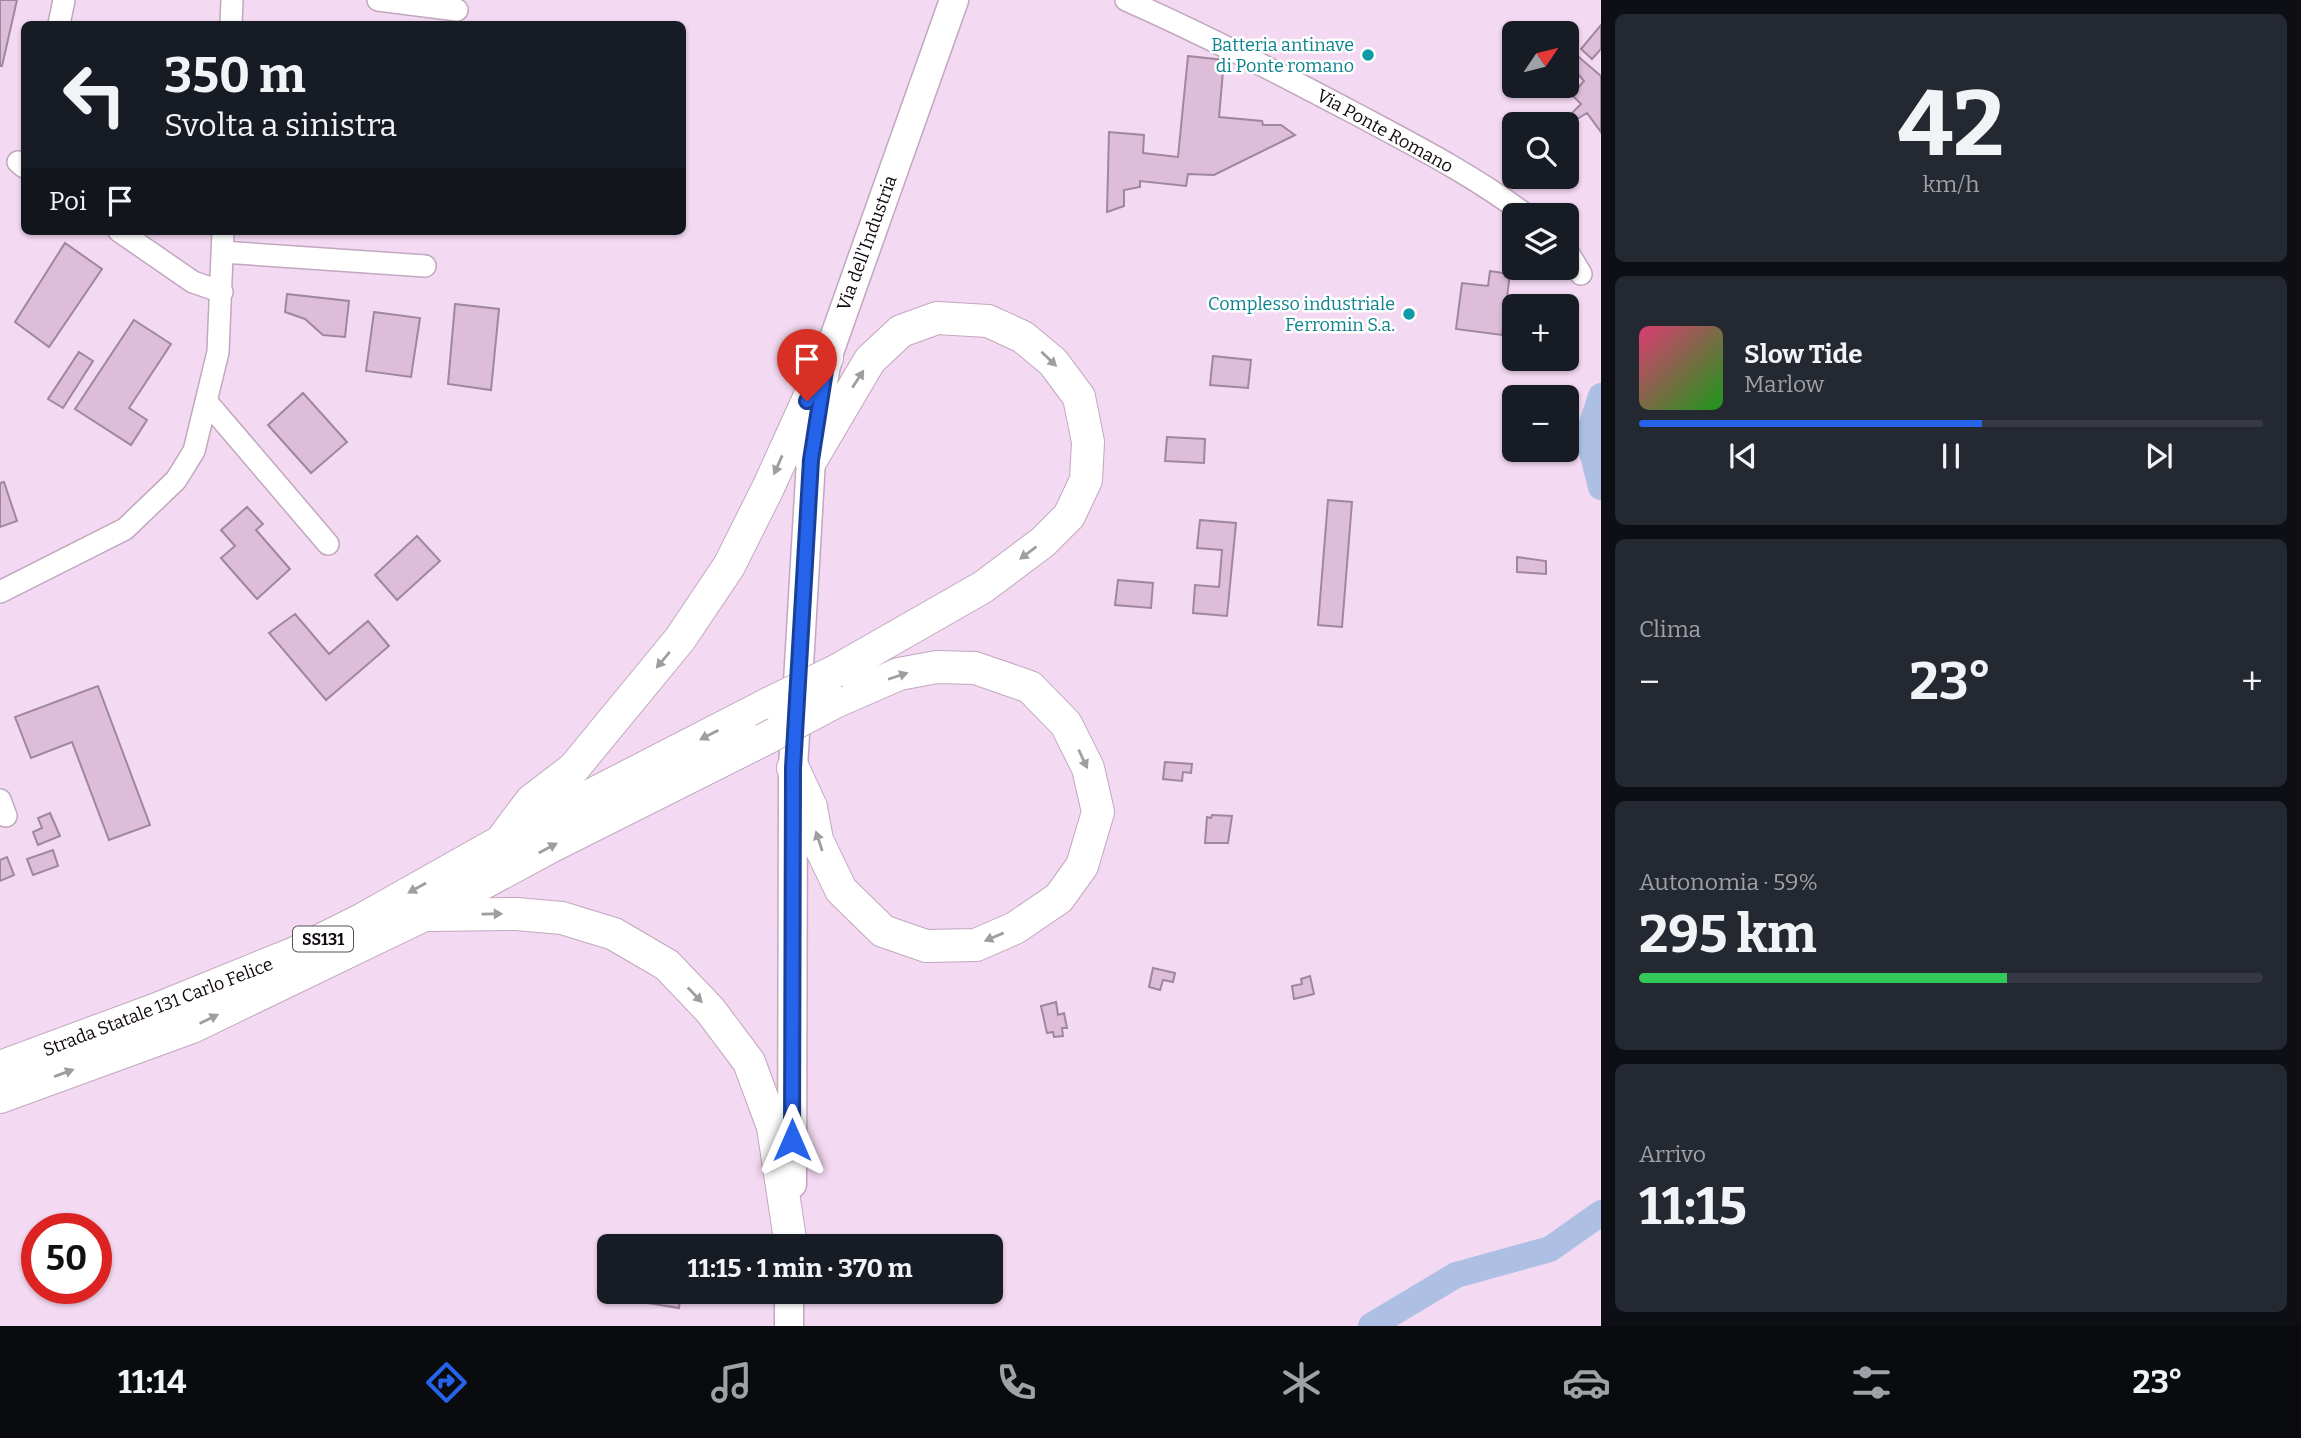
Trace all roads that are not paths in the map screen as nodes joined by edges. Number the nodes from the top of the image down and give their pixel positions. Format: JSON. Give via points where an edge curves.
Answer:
{"nodes":[{"id":1,"x":64,"y":0,"type":"edge"},
{"id":2,"x":232,"y":0,"type":"edge"},
{"id":3,"x":378,"y":0,"type":"edge"},
{"id":4,"x":954,"y":0,"type":"edge"},
{"id":5,"x":974,"y":0,"type":"edge"},
{"id":6,"x":1126,"y":0,"type":"edge"},
{"id":7,"x":457,"y":10,"type":"dead end"},
{"id":8,"x":60,"y":21,"type":"edge"},
{"id":9,"x":231,"y":21,"type":"edge"},
{"id":10,"x":940,"y":43,"type":"junction"},
{"id":11,"x":1509,"y":203,"type":"edge"},
{"id":12,"x":124,"y":235,"type":"edge"},
{"id":13,"x":223,"y":241,"type":"edge"},
{"id":14,"x":425,"y":266,"type":"dead end"},
{"id":15,"x":1579,"y":271,"type":"edge"},
{"id":16,"x":1581,"y":274,"type":"dead end"},
{"id":17,"x":222,"y":292,"type":"junction"},
{"id":18,"x":827,"y":358,"type":"junction"},
{"id":19,"x":206,"y":401,"type":"junction"},
{"id":20,"x":811,"y":460,"type":"junction"},
{"id":21,"x":328,"y":544,"type":"dead end"},
{"id":22,"x":0,"y":592,"type":"edge"},
{"id":23,"x":793,"y":768,"type":"junction"},
{"id":24,"x":498,"y":843,"type":"junction"},
{"id":25,"x":424,"y":915,"type":"junction"},
{"id":26,"x":0,"y":1067,"type":"edge"},
{"id":27,"x":0,"y":1097,"type":"edge"},
{"id":28,"x":789,"y":1234,"type":"edge"},
{"id":29,"x":791,"y":1234,"type":"edge"},
{"id":30,"x":789,"y":1304,"type":"edge"},
{"id":31,"x":789,"y":1326,"type":"edge"}],
"edges":[{"from":1,"to":8,"type":"street"},
{"from":2,"to":9,"type":"street"},
{"from":3,"to":7,"type":"street"},
{"from":4,"to":10,"type":"main road","name":"Via dell'Industria"},
{"from":5,"to":10,"type":"main road","name":"Via dell'Industria"},
{"from":6,"to":11,"type":"street","name":"Via Ponte Romano","via":[[1220,42],[1487,186]]},
{"from":10,"to":18,"type":"main road","name":"Via dell'Industria"},
{"from":12,"to":17,"type":"street","via":[[193,282]]},
{"from":13,"to":14,"type":"street"},
{"from":13,"to":17,"type":"street"},
{"from":15,"to":16,"type":"street"},
{"from":17,"to":19,"type":"street","via":[[218,352]]},
{"from":18,"to":20,"type":"main road","name":"Via dell'Industria"},
{"from":18,"to":24,"type":"highway","one_way":true,"via":[[729,566],[687,629],[574,768],[531,801]]},
{"from":19,"to":21,"type":"street"},
{"from":19,"to":22,"type":"street","via":[[194,451],[176,480],[125,529]]},
{"from":20,"to":23,"type":"main road","name":"Via dell'Industria"},
{"from":20,"to":24,"type":"highway","name":"Strada Statale 131 Carlo Felice","one_way":true,"bridge":true,"via":[[870,360],[901,331],[937,318],[988,321],[1023,337],[1054,362],[1079,397],[1088,442],[1086,480],[1069,516],[1043,542],[982,587],[836,671]]},
{"from":25,"to":23,"type":"highway","name":"Strada Statale 131 Carlo Felice","one_way":true,"bridge":true,"via":[[835,702],[899,674],[937,667],[975,668],[1030,687],[1066,724],[1088,768],[1098,812],[1082,866],[1059,898],[1015,928],[976,945],[926,946],[883,931],[841,890],[817,840],[811,807]]},
{"from":23,"to":29,"type":"main road","name":"Via dell'Industria"},
{"from":24,"to":26,"type":"highway","name":"Strada Statale 131 Carlo Felice","number":"SS131","one_way":true,"via":[[295,953]]},
{"from":27,"to":25,"type":"highway","name":"Strada Statale 131 Carlo Felice","number":"SS131","one_way":true,"via":[[192,1027]]},
{"from":25,"to":28,"type":"highway","one_way":true,"via":[[562,918],[614,934],[667,965],[710,1010],[749,1062],[773,1128]]},
{"from":30,"to":31,"type":"main road"}]}
